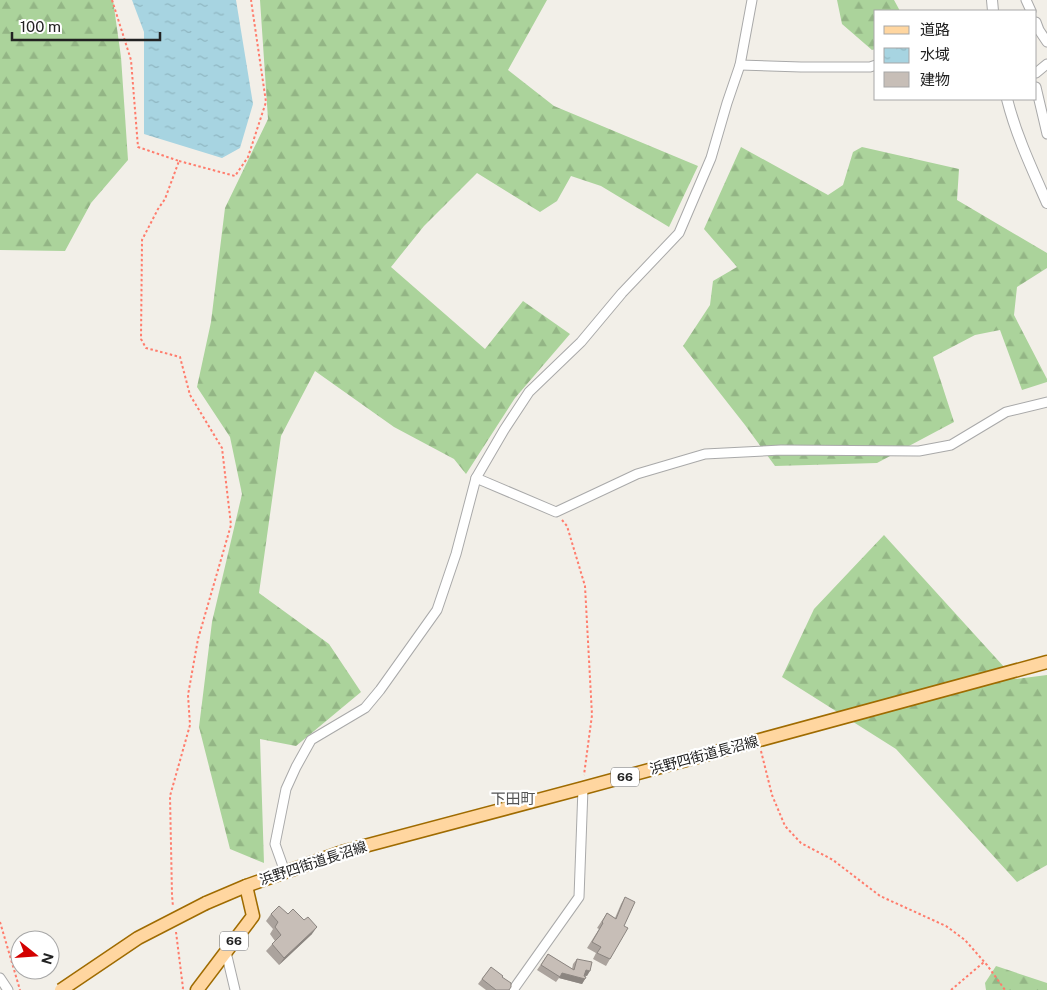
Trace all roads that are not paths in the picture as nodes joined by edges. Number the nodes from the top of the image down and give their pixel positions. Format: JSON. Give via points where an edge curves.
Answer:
{"nodes":[{"id":1,"x":752,"y":0,"type":"edge"},
{"id":2,"x":1037,"y":25,"type":"edge"},
{"id":3,"x":1047,"y":42,"type":"edge"},
{"id":4,"x":1047,"y":64,"type":"edge"},
{"id":5,"x":740,"y":65,"type":"junction"},
{"id":6,"x":874,"y":66,"type":"edge"},
{"id":7,"x":1037,"y":72,"type":"edge"},
{"id":8,"x":1037,"y":91,"type":"edge"},
{"id":9,"x":1007,"y":100,"type":"edge"},
{"id":10,"x":1047,"y":134,"type":"edge"},
{"id":11,"x":1047,"y":202,"type":"edge"},
{"id":12,"x":1047,"y":402,"type":"edge"},
{"id":13,"x":476,"y":478,"type":"junction"},
{"id":14,"x":1047,"y":662,"type":"edge"},
{"id":15,"x":583,"y":788,"type":"junction"},
{"id":16,"x":285,"y":872,"type":"junction"},
{"id":17,"x":246,"y":886,"type":"junction"},
{"id":18,"x":226,"y":952,"type":"junction"},
{"id":19,"x":0,"y":978,"type":"edge"},
{"id":20,"x":8,"y":990,"type":"edge"},
{"id":21,"x":61,"y":990,"type":"edge"},
{"id":22,"x":197,"y":990,"type":"edge"},
{"id":23,"x":235,"y":990,"type":"edge"},
{"id":24,"x":513,"y":990,"type":"edge"}],
"edges":[{"from":1,"to":5,"type":"street"},
{"from":2,"to":3,"type":"street"},
{"from":4,"to":7,"type":"street"},
{"from":5,"to":6,"type":"street"},
{"from":5,"to":13,"type":"street","via":[[711,158],[679,233],[581,342],[529,392]]},
{"from":8,"to":10,"type":"street"},
{"from":9,"to":11,"type":"street","via":[[1027,160]]},
{"from":12,"to":13,"type":"street","via":[[1006,412],[951,445],[919,451],[781,450],[705,454],[637,474],[556,512]]},
{"from":13,"to":16,"type":"street","via":[[456,554],[436,610],[365,708],[312,740],[296,767],[286,789],[275,844]]},
{"from":14,"to":15,"type":"main road","name":"浜野四街道長沼線","number":"66"},
{"from":15,"to":16,"type":"main road","name":"浜野四街道長沼線","number":"66","via":[[342,852]]},
{"from":15,"to":24,"type":"street","via":[[579,897]]},
{"from":16,"to":17,"type":"main road","name":"浜野四街道長沼線","number":"66"},
{"from":17,"to":18,"type":"main road","name":"浜野四街道長沼線","number":"66","via":[[253,916]]},
{"from":17,"to":21,"type":"main road","name":"浜野四街道長沼線","number":"66","bridge":true,"via":[[138,938]]},
{"from":18,"to":22,"type":"main road","name":"浜野四街道長沼線","number":"66"},
{"from":18,"to":23,"type":"street"},
{"from":19,"to":20,"type":"street"}]}
